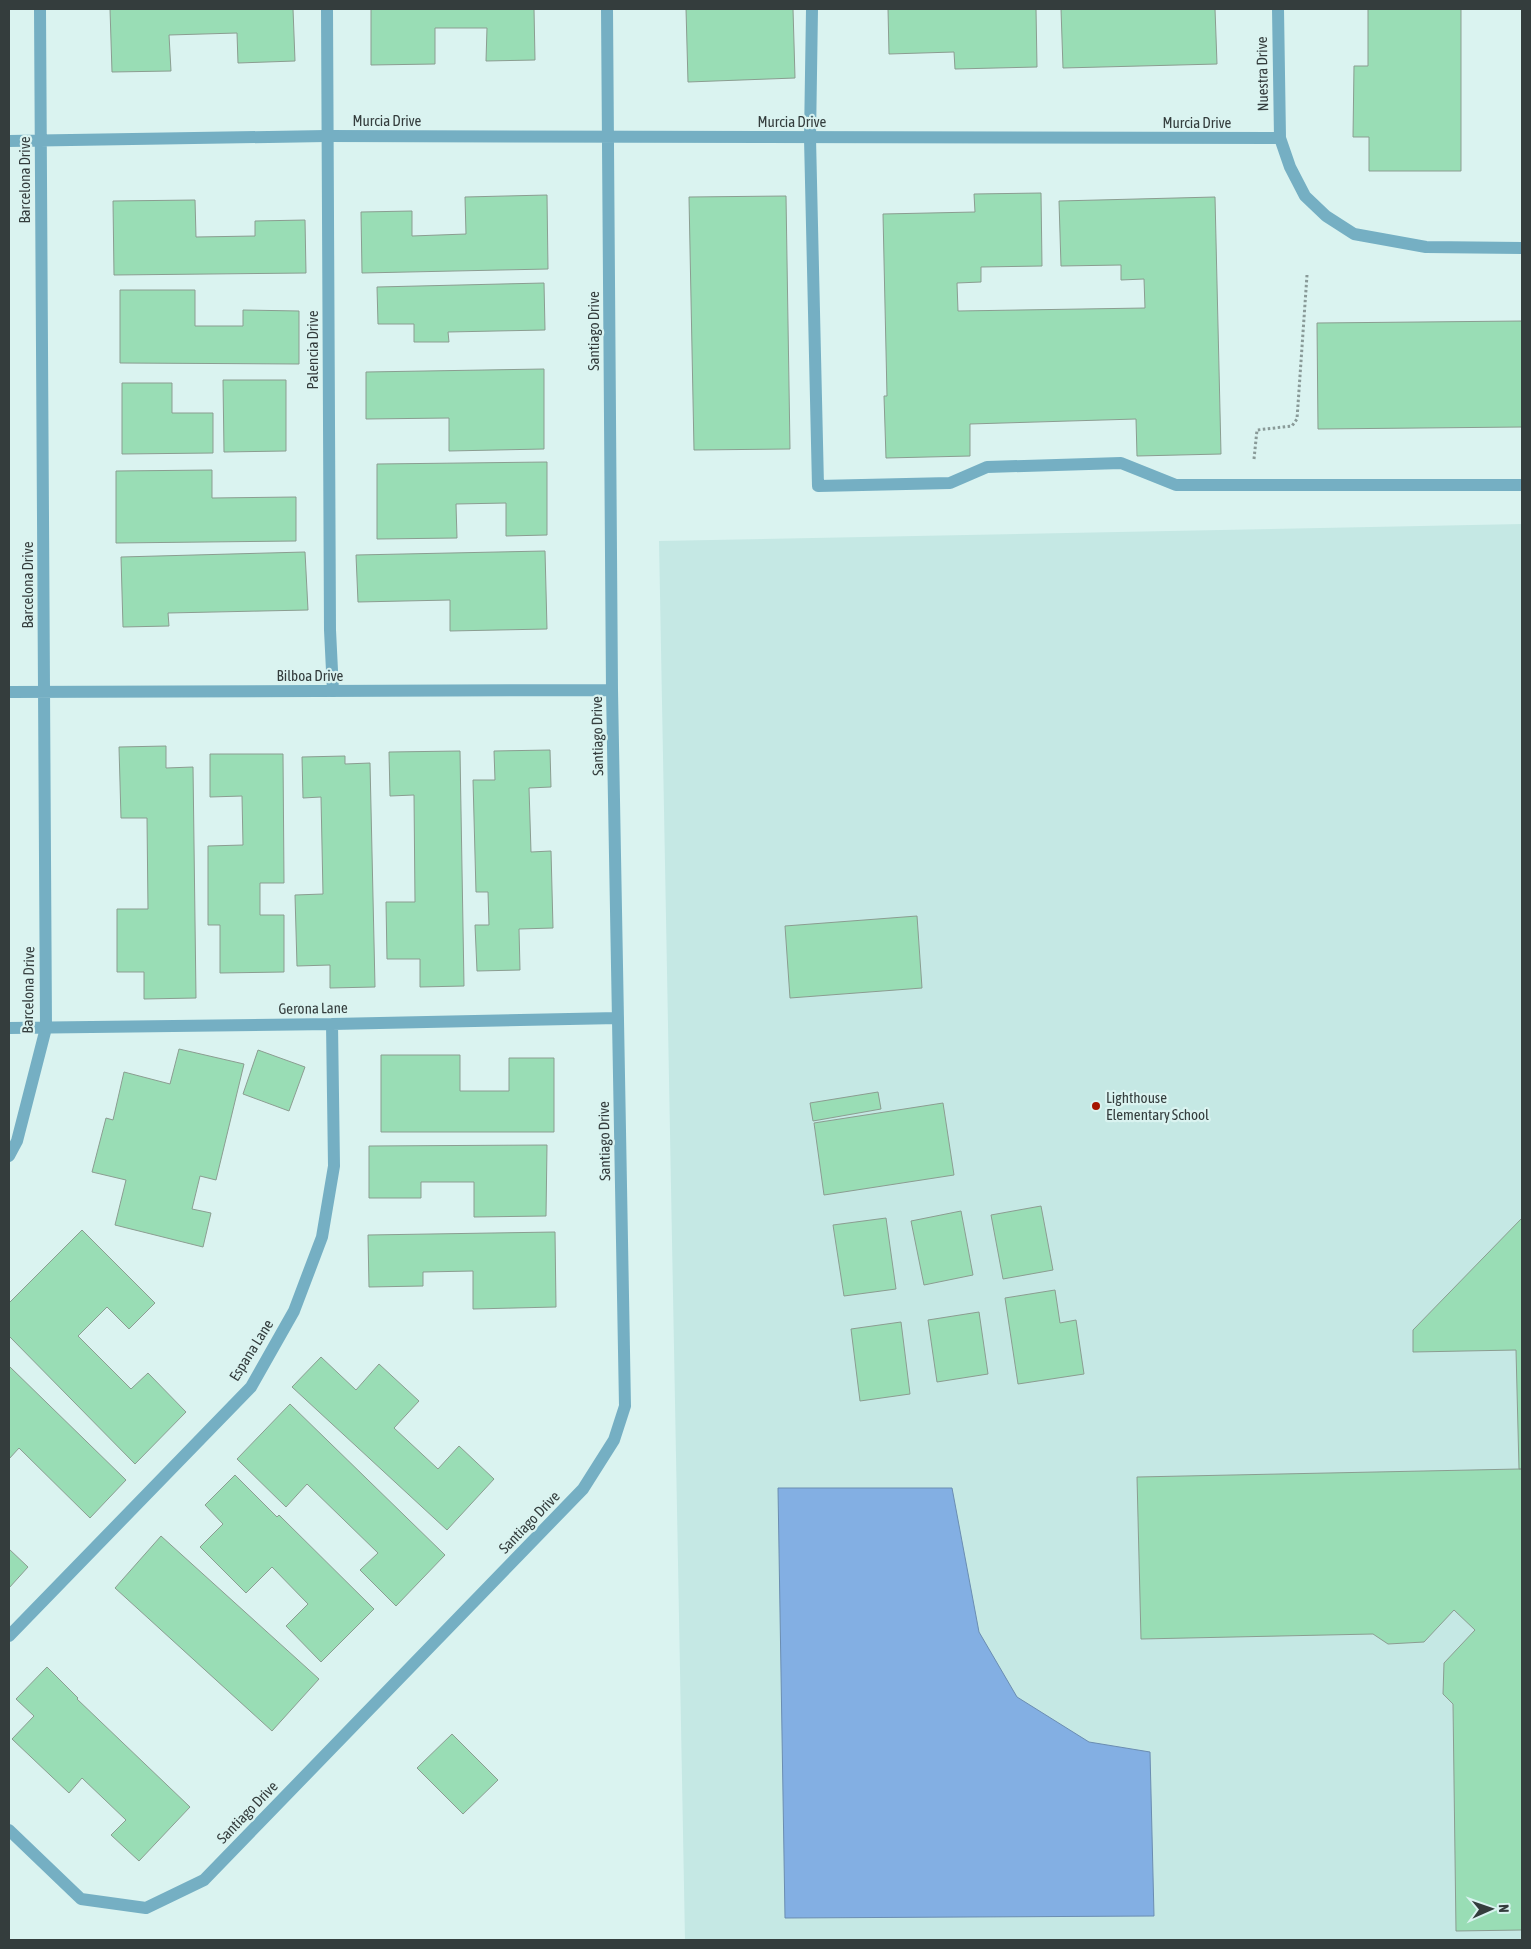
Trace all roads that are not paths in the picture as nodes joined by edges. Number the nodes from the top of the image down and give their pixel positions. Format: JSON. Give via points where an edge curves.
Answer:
{"nodes":[{"id":1,"x":40,"y":9,"type":"edge"},
{"id":2,"x":327,"y":9,"type":"edge"},
{"id":3,"x":606,"y":9,"type":"edge"},
{"id":4,"x":812,"y":9,"type":"edge"},
{"id":5,"x":1278,"y":9,"type":"edge"},
{"id":6,"x":326,"y":136,"type":"junction"},
{"id":7,"x":608,"y":137,"type":"junction"},
{"id":8,"x":810,"y":138,"type":"junction"},
{"id":9,"x":1280,"y":138,"type":"junction"},
{"id":10,"x":40,"y":140,"type":"junction"},
{"id":11,"x":9,"y":141,"type":"edge"},
{"id":12,"x":1522,"y":248,"type":"edge"},
{"id":13,"x":1522,"y":485,"type":"edge"},
{"id":14,"x":612,"y":690,"type":"junction"},
{"id":15,"x":332,"y":691,"type":"junction"},
{"id":16,"x":9,"y":692,"type":"edge"},
{"id":17,"x":43,"y":692,"type":"junction"},
{"id":18,"x":618,"y":1018,"type":"junction"},
{"id":19,"x":332,"y":1024,"type":"junction"},
{"id":20,"x":9,"y":1028,"type":"edge"},
{"id":21,"x":46,"y":1028,"type":"junction"},
{"id":22,"x":9,"y":1156,"type":"edge"},
{"id":23,"x":9,"y":1636,"type":"edge"},
{"id":24,"x":9,"y":1830,"type":"edge"}],
"edges":[{"from":1,"to":10,"type":"street","name":"Barcelona Drive"},
{"from":2,"to":6,"type":"street","name":"Palencia Drive"},
{"from":3,"to":7,"type":"street","name":"Santiago Drive"},
{"from":4,"to":8,"type":"street"},
{"from":5,"to":9,"type":"street","name":"Nuestra Drive"},
{"from":6,"to":7,"type":"street","name":"Murcia Drive"},
{"from":6,"to":10,"type":"street","name":"Murcia Drive"},
{"from":6,"to":15,"type":"street","name":"Palencia Drive"},
{"from":7,"to":8,"type":"street","name":"Murcia Drive"},
{"from":7,"to":14,"type":"street","name":"Santiago Drive"},
{"from":8,"to":9,"type":"street","name":"Murcia Drive"},
{"from":8,"to":13,"type":"street","via":[[818,486],[950,483],[987,467],[1121,463],[1176,485]]},
{"from":9,"to":12,"type":"street","via":[[1305,196],[1326,216],[1354,234],[1426,248]]},
{"from":10,"to":11,"type":"street","name":"Murcia Drive"},
{"from":10,"to":17,"type":"street","name":"Barcelona Drive"},
{"from":14,"to":15,"type":"street","name":"Bilboa Drive"},
{"from":14,"to":18,"type":"street","name":"Santiago Drive"},
{"from":15,"to":17,"type":"street","name":"Bilboa Drive"},
{"from":16,"to":17,"type":"street","name":"Bilboa Drive"},
{"from":17,"to":21,"type":"street","name":"Barcelona Drive"},
{"from":18,"to":19,"type":"street","name":"Gerona Lane"},
{"from":18,"to":24,"type":"street","name":"Santiago Drive","via":[[625,1406],[614,1440],[583,1489],[204,1880],[146,1908],[81,1899]]},
{"from":19,"to":21,"type":"street","name":"Gerona Lane"},
{"from":19,"to":23,"type":"street","name":"Espana Lane","via":[[334,1166],[322,1237],[294,1311],[250,1386]]},
{"from":20,"to":21,"type":"street","name":"Gerona Lane"},
{"from":21,"to":22,"type":"street","name":"Barcelona Drive","via":[[17,1141]]}]}
